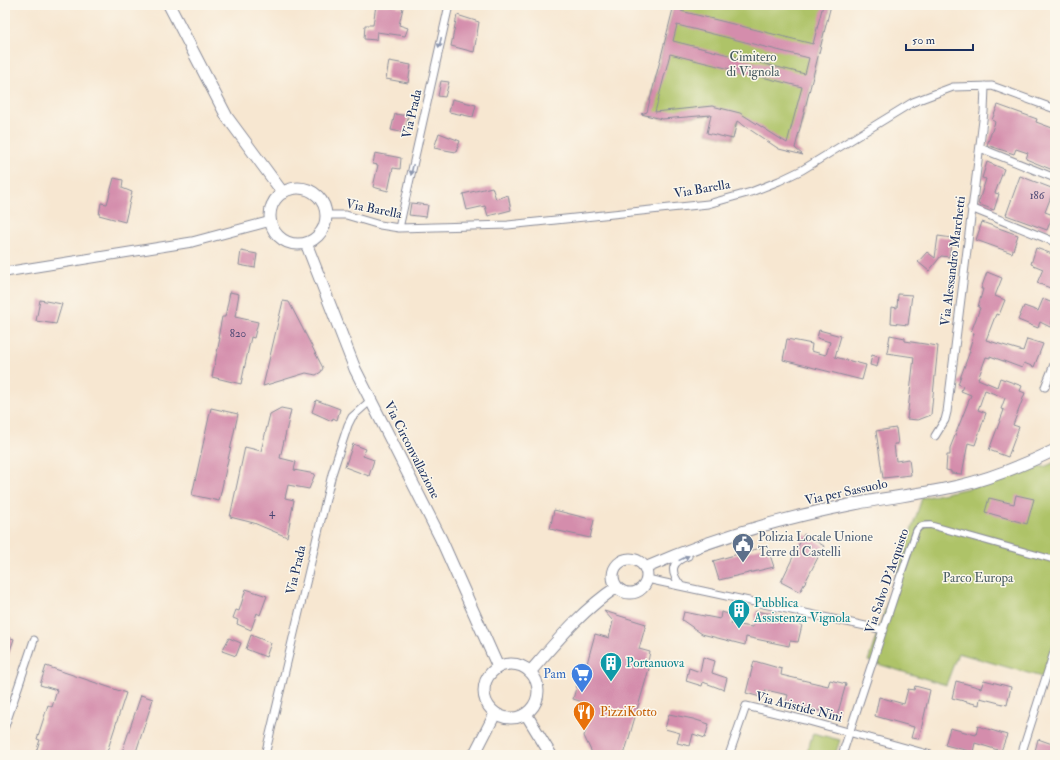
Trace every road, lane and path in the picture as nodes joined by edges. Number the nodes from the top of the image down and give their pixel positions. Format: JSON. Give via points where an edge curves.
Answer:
{"nodes":[{"id":1,"x":169,"y":5,"type":"edge"},
{"id":2,"x":449,"y":5,"type":"edge"},
{"id":3,"x":985,"y":86,"type":"junction"},
{"id":4,"x":1055,"y":109,"type":"edge"},
{"id":5,"x":980,"y":148,"type":"junction"},
{"id":6,"x":1055,"y":178,"type":"edge"},
{"id":7,"x":283,"y":193,"type":"junction"},
{"id":8,"x":971,"y":208,"type":"junction"},
{"id":9,"x":326,"y":216,"type":"junction"},
{"id":10,"x":271,"y":221,"type":"junction"},
{"id":11,"x":400,"y":228,"type":"junction"},
{"id":12,"x":1055,"y":242,"type":"edge"},
{"id":13,"x":306,"y":243,"type":"junction"},
{"id":14,"x":5,"y":272,"type":"edge"},
{"id":15,"x":1055,"y":362,"type":"edge"},
{"id":16,"x":1045,"y":387,"type":"dead end"},
{"id":17,"x":371,"y":400,"type":"junction"},
{"id":18,"x":935,"y":436,"type":"dead end"},
{"id":19,"x":1055,"y":450,"type":"edge"},
{"id":20,"x":712,"y":540,"type":"junction"},
{"id":21,"x":1055,"y":560,"type":"edge"},
{"id":22,"x":645,"y":568,"type":"junction"},
{"id":23,"x":902,"y":575,"type":"joint"},
{"id":24,"x":647,"y":579,"type":"junction"},
{"id":25,"x":681,"y":586,"type":"junction"},
{"id":26,"x":617,"y":587,"type":"junction"},
{"id":27,"x":884,"y":630,"type":"junction"},
{"id":28,"x":34,"y":640,"type":"dead end"},
{"id":29,"x":1055,"y":649,"type":"edge"},
{"id":30,"x":498,"y":667,"type":"junction"},
{"id":31,"x":530,"y":672,"type":"junction"},
{"id":32,"x":495,"y":714,"type":"junction"},
{"id":33,"x":526,"y":714,"type":"junction"},
{"id":34,"x":5,"y":726,"type":"edge"},
{"id":35,"x":849,"y":732,"type":"junction"},
{"id":36,"x":265,"y":755,"type":"edge"},
{"id":37,"x":474,"y":755,"type":"edge"},
{"id":38,"x":551,"y":755,"type":"edge"},
{"id":39,"x":729,"y":755,"type":"edge"},
{"id":40,"x":842,"y":755,"type":"edge"},
{"id":41,"x":931,"y":755,"type":"edge"},
{"id":42,"x":1021,"y":755,"type":"edge"}],
"edges":[{"from":1,"to":7,"type":"main road","via":[[227,117]]},
{"from":2,"to":11,"type":"street","name":"Via Prada","one_way":true},
{"from":3,"to":4,"type":"street","name":"Via Barella","via":[[992,86]]},
{"from":3,"to":5,"type":"street","name":"Via Alessandro Marchetti"},
{"from":3,"to":11,"type":"street","name":"Via Barella","via":[[953,87],[921,98],[802,170],[779,182],[730,199],[693,206],[533,223]]},
{"from":5,"to":6,"type":"street"},
{"from":5,"to":8,"type":"street","name":"Via Alessandro Marchetti"},
{"from":7,"to":9,"type":"main road","via":[[299,188],[311,192],[320,200]]},
{"from":7,"to":10,"type":"main road","via":[[274,202],[270,214]]},
{"from":8,"to":12,"type":"street"},
{"from":8,"to":18,"type":"street","name":"Via Alessandro Marchetti","via":[[947,412]]},
{"from":9,"to":11,"type":"street","name":"Via Barella","via":[[346,215],[380,226]]},
{"from":9,"to":13,"type":"main road","via":[[322,229],[313,240]]},
{"from":10,"to":13,"type":"main road","via":[[273,228],[282,238],[297,244]]},
{"from":10,"to":14,"type":"street","via":[[192,242]]},
{"from":13,"to":17,"type":"main road","name":"Via Circonvallazione","via":[[347,353]]},
{"from":15,"to":16,"type":"street"},
{"from":17,"to":30,"type":"main road","name":"Via Circonvallazione","via":[[441,539]]},
{"from":17,"to":36,"type":"street","name":"Via Prada","via":[[352,417],[332,474]]},
{"from":19,"to":20,"type":"main road","name":"Via per Sassuolo","via":[[1034,461],[972,482],[832,508]]},
{"from":20,"to":22,"type":"main road","name":"Via per Sassuolo"},
{"from":25,"to":20,"type":"street","one_way":true,"via":[[674,575],[675,564],[684,557],[705,550]]},
{"from":21,"to":23,"type":"street","name":"Via Salvo D'Acquisto","via":[[930,524],[917,528]]},
{"from":22,"to":24,"type":"main road"},
{"from":22,"to":26,"type":"main road","via":[[634,559],[620,562],[613,573]]},
{"from":23,"to":27,"type":"street","name":"Via Salvo D'Acquisto"},
{"from":24,"to":25,"type":"street"},
{"from":24,"to":26,"type":"main road","via":[[642,588],[633,592],[624,592]]},
{"from":25,"to":27,"type":"street"},
{"from":26,"to":31,"type":"main road","via":[[602,597],[564,633]]},
{"from":27,"to":35,"type":"street","name":"Via Salvo D'Acquisto"},
{"from":28,"to":34,"type":"street"},
{"from":29,"to":42,"type":"street"},
{"from":30,"to":31,"type":"main road","via":[[504,664],[518,664]]},
{"from":30,"to":32,"type":"main road","via":[[487,678],[484,686],[485,702]]},
{"from":31,"to":33,"type":"main road","via":[[535,678],[538,694],[532,708]]},
{"from":32,"to":33,"type":"main road","via":[[508,718]]},
{"from":32,"to":37,"type":"main road"},
{"from":33,"to":38,"type":"main road"},
{"from":35,"to":39,"type":"street","name":"Via Aristide Nini","via":[[746,706]]},
{"from":35,"to":40,"type":"street","name":"Via Salvo D'Acquisto"},
{"from":35,"to":41,"type":"street"}]}
